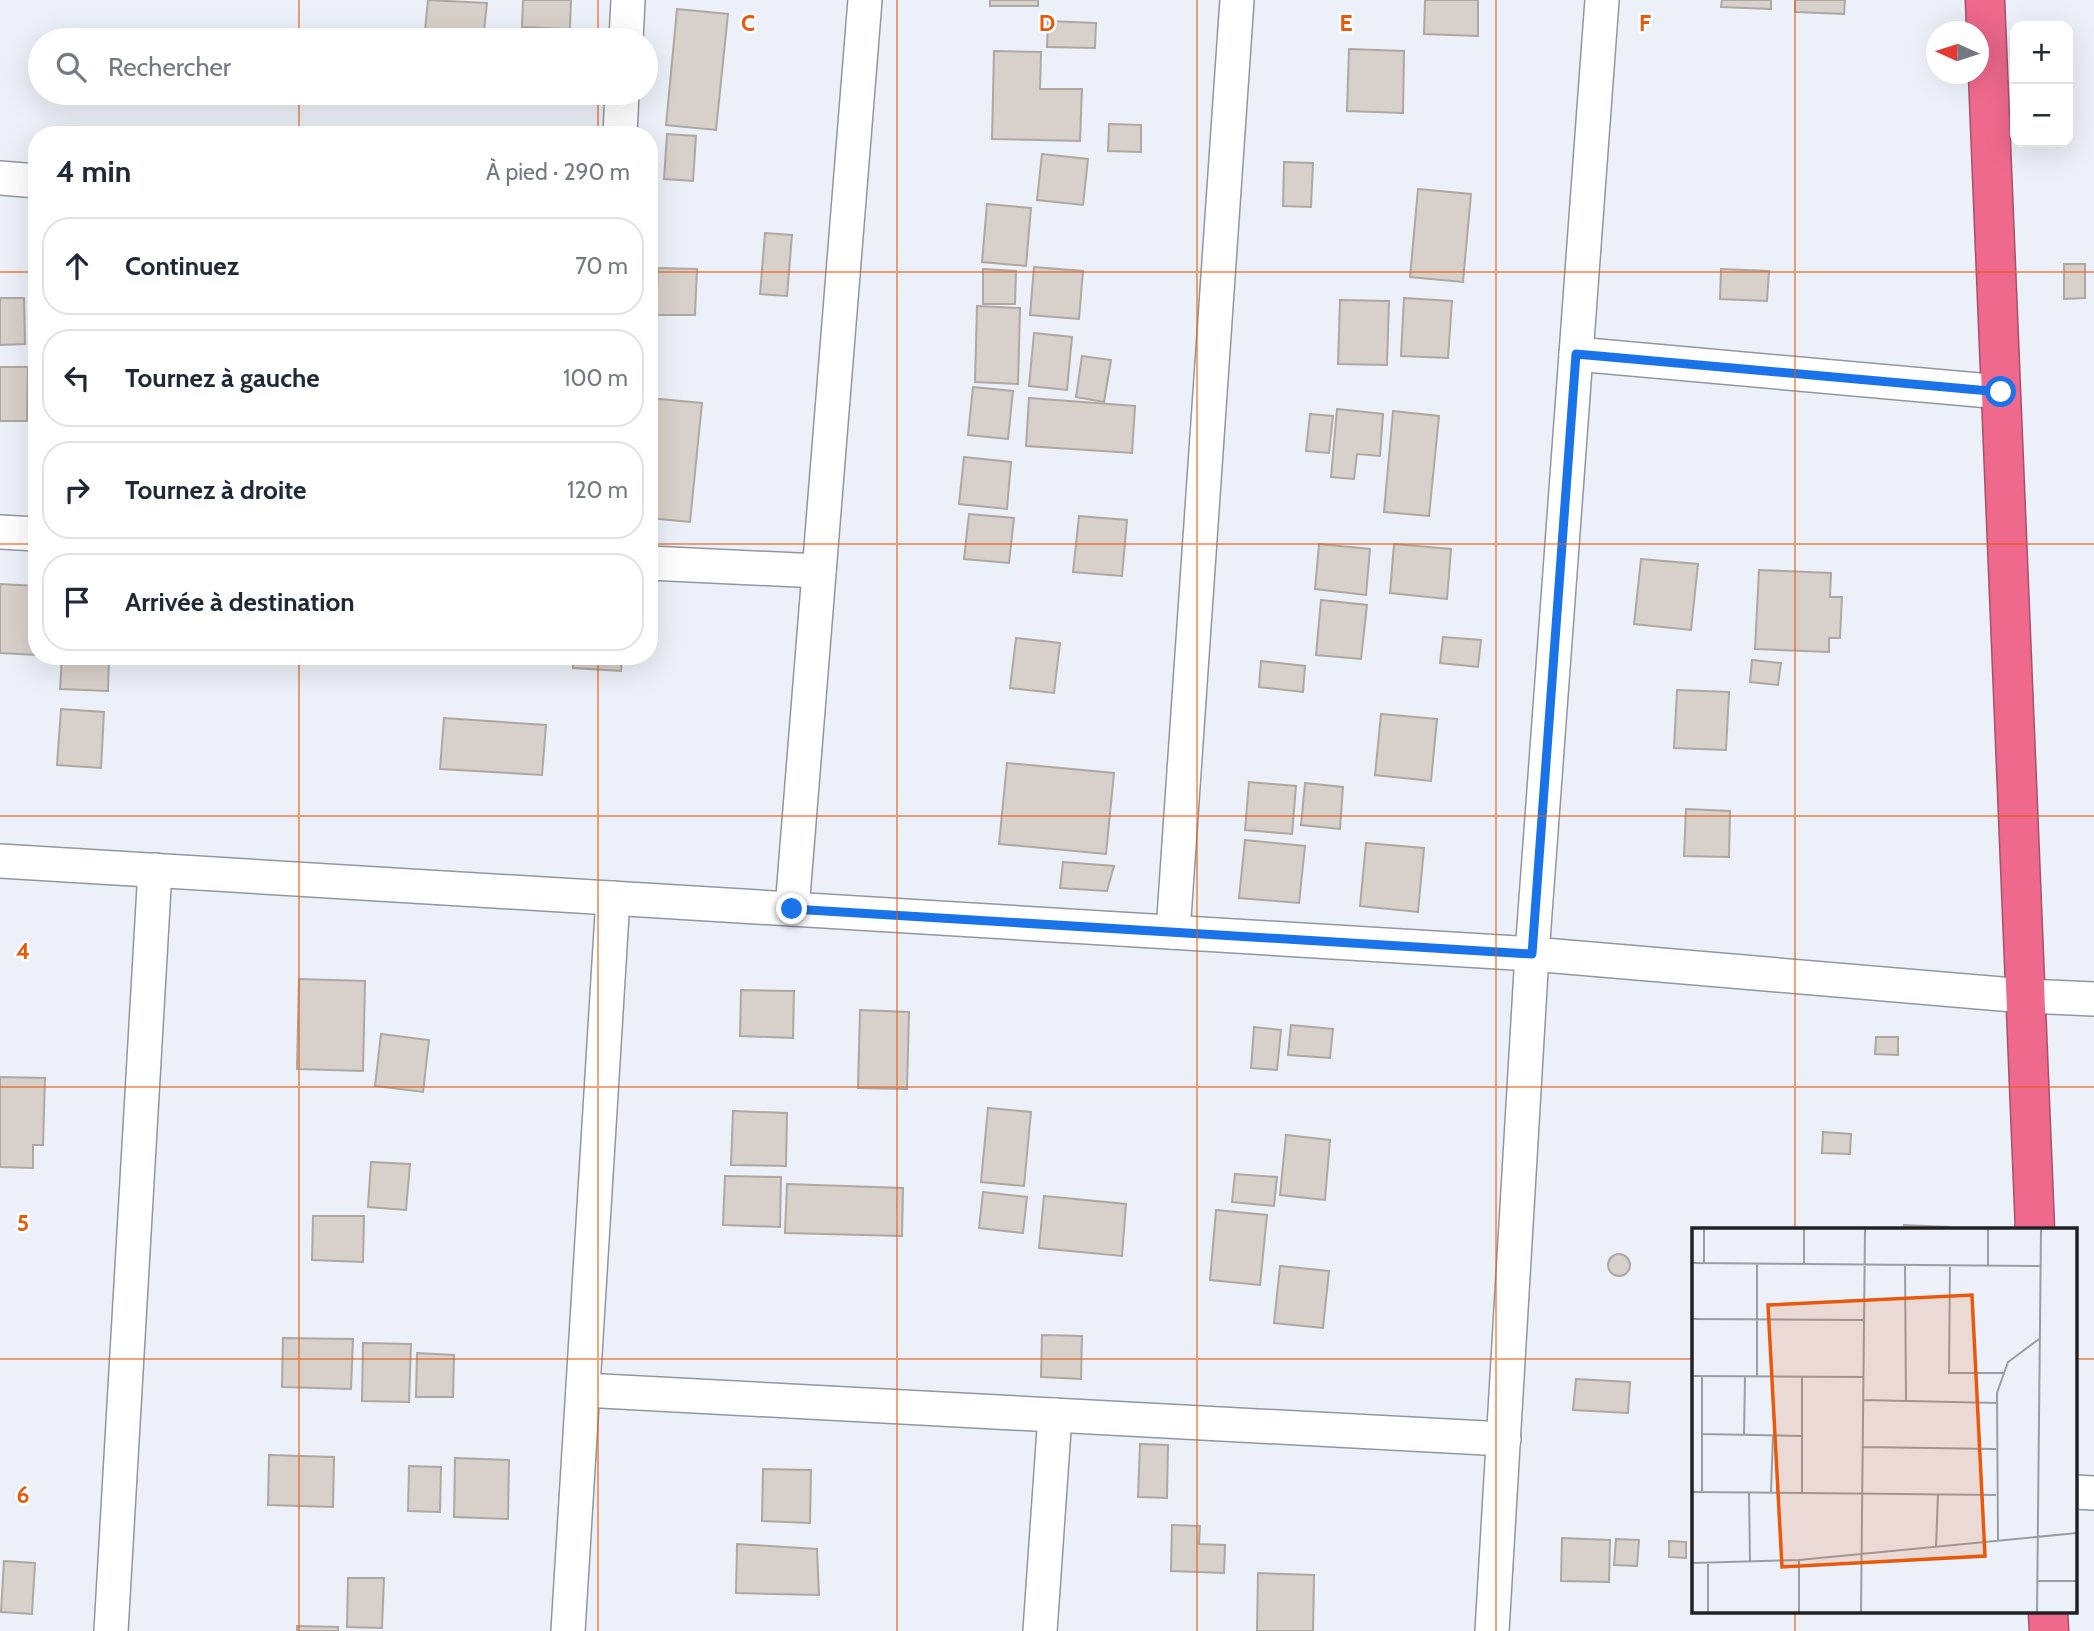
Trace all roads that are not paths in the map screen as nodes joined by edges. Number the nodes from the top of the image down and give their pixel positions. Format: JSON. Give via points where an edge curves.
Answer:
{"nodes":[{"id":1,"x":628,"y":0,"type":"edge"},
{"id":2,"x":865,"y":0,"type":"edge"},
{"id":3,"x":1237,"y":0,"type":"edge"},
{"id":4,"x":1602,"y":0,"type":"edge"},
{"id":5,"x":1985,"y":0,"type":"edge"},
{"id":6,"x":627,"y":28,"type":"edge"},
{"id":7,"x":621,"y":105,"type":"edge"},
{"id":8,"x":620,"y":126,"type":"edge"},
{"id":9,"x":0,"y":178,"type":"edge"},
{"id":10,"x":28,"y":180,"type":"edge"},
{"id":11,"x":1576,"y":354,"type":"junction"},
{"id":12,"x":2001,"y":392,"type":"junction"},
{"id":13,"x":0,"y":532,"type":"edge"},
{"id":14,"x":28,"y":534,"type":"edge"},
{"id":15,"x":658,"y":563,"type":"edge"},
{"id":16,"x":819,"y":571,"type":"junction"},
{"id":17,"x":0,"y":861,"type":"edge"},
{"id":18,"x":155,"y":870,"type":"junction"},
{"id":19,"x":613,"y":898,"type":"junction"},
{"id":20,"x":792,"y":909,"type":"junction"},
{"id":21,"x":1173,"y":932,"type":"junction"},
{"id":22,"x":1532,"y":954,"type":"junction"},
{"id":23,"x":2025,"y":996,"type":"junction"},
{"id":24,"x":2094,"y":999,"type":"edge"},
{"id":25,"x":2035,"y":1228,"type":"edge"},
{"id":26,"x":583,"y":1390,"type":"junction"},
{"id":27,"x":1055,"y":1415,"type":"junction"},
{"id":28,"x":1504,"y":1439,"type":"junction"},
{"id":29,"x":2076,"y":1492,"type":"edge"},
{"id":30,"x":2094,"y":1493,"type":"edge"},
{"id":31,"x":111,"y":1631,"type":"edge"},
{"id":32,"x":568,"y":1631,"type":"edge"},
{"id":33,"x":1040,"y":1631,"type":"edge"},
{"id":34,"x":1493,"y":1631,"type":"edge"}],
"edges":[{"from":1,"to":6,"type":"street"},
{"from":2,"to":16,"type":"street"},
{"from":3,"to":21,"type":"street"},
{"from":4,"to":11,"type":"street"},
{"from":5,"to":12,"type":"highway"},
{"from":7,"to":8,"type":"street"},
{"from":9,"to":10,"type":"street"},
{"from":11,"to":12,"type":"street"},
{"from":11,"to":22,"type":"street"},
{"from":12,"to":23,"type":"highway"},
{"from":13,"to":14,"type":"street"},
{"from":15,"to":16,"type":"street"},
{"from":16,"to":20,"type":"street"},
{"from":17,"to":18,"type":"street"},
{"from":18,"to":19,"type":"street"},
{"from":18,"to":31,"type":"street"},
{"from":19,"to":20,"type":"street"},
{"from":19,"to":26,"type":"street"},
{"from":20,"to":21,"type":"street"},
{"from":21,"to":22,"type":"street"},
{"from":22,"to":23,"type":"street"},
{"from":22,"to":28,"type":"street"},
{"from":23,"to":24,"type":"street"},
{"from":23,"to":25,"type":"highway"},
{"from":26,"to":27,"type":"street"},
{"from":26,"to":32,"type":"street"},
{"from":27,"to":28,"type":"street"},
{"from":27,"to":33,"type":"street"},
{"from":28,"to":34,"type":"street"},
{"from":29,"to":30,"type":"street"}]}
